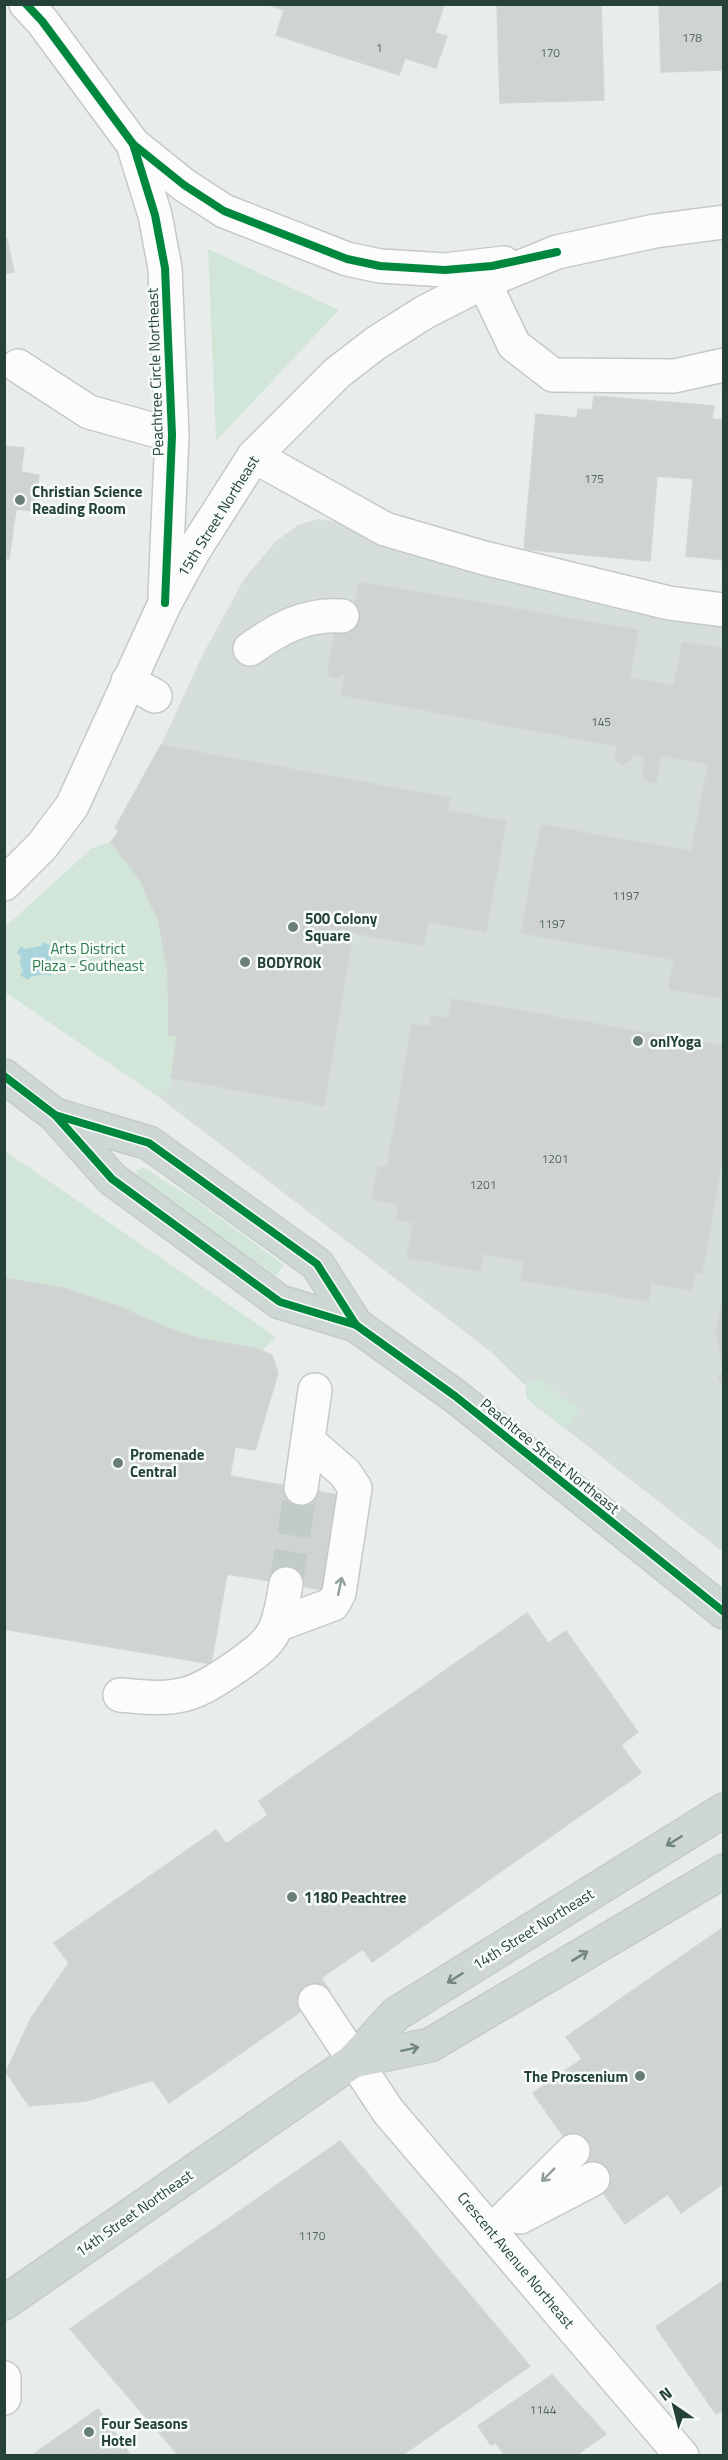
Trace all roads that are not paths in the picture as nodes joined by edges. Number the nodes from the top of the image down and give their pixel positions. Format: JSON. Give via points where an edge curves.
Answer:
{"nodes":[{"id":1,"x":26,"y":4,"type":"edge"},
{"id":2,"x":133,"y":144,"type":"junction"},
{"id":3,"x":723,"y":222,"type":"edge"},
{"id":4,"x":557,"y":252,"type":"junction"},
{"id":5,"x":484,"y":282,"type":"junction"},
{"id":6,"x":723,"y":365,"type":"edge"},
{"id":7,"x":18,"y":366,"type":"dead end"},
{"id":8,"x":172,"y":435,"type":"junction"},
{"id":9,"x":254,"y":456,"type":"junction"},
{"id":10,"x":165,"y":603,"type":"junction"},
{"id":11,"x":723,"y":610,"type":"edge"},
{"id":12,"x":342,"y":616,"type":"dead end"},
{"id":13,"x":249,"y":649,"type":"dead end"},
{"id":14,"x":4,"y":884,"type":"edge"},
{"id":15,"x":4,"y":1076,"type":"edge"},
{"id":16,"x":56,"y":1115,"type":"junction"},
{"id":17,"x":356,"y":1325,"type":"junction"},
{"id":18,"x":315,"y":1390,"type":"dead end"},
{"id":19,"x":308,"y":1441,"type":"junction"},
{"id":20,"x":302,"y":1488,"type":"tunnel mouth"},
{"id":21,"x":286,"y":1584,"type":"tunnel mouth"},
{"id":22,"x":723,"y":1612,"type":"edge"},
{"id":23,"x":276,"y":1625,"type":"junction"},
{"id":24,"x":120,"y":1695,"type":"dead end"},
{"id":25,"x":723,"y":1810,"type":"edge"},
{"id":26,"x":723,"y":1871,"type":"edge"},
{"id":27,"x":315,"y":2001,"type":"dead end"},
{"id":28,"x":353,"y":2061,"type":"junction"},
{"id":29,"x":573,"y":2151,"type":"dead end"},
{"id":30,"x":593,"y":2180,"type":"dead end"},
{"id":31,"x":491,"y":2232,"type":"junction"},
{"id":32,"x":4,"y":2303,"type":"edge"},
{"id":33,"x":4,"y":2378,"type":"edge"},
{"id":34,"x":4,"y":2397,"type":"edge"},
{"id":35,"x":682,"y":2456,"type":"edge"}],
"edges":[{"from":1,"to":2,"type":"street","name":"Peachtree Circle Northeast"},
{"from":2,"to":4,"type":"street","name":"Peachtree Circle Northeast","via":[[224,211],[346,260],[445,270],[492,266]]},
{"from":2,"to":8,"type":"street","name":"Peachtree Circle Northeast","via":[[155,215],[165,268]]},
{"from":3,"to":4,"type":"street","name":"15th Street Northeast","via":[[655,231]]},
{"from":4,"to":5,"type":"street","name":"15th Street Northeast"},
{"from":5,"to":6,"type":"street","via":[[514,345],[553,375],[674,376]]},
{"from":5,"to":9,"type":"street","name":"15th Street Northeast","via":[[424,312],[368,349],[337,373]]},
{"from":7,"to":8,"type":"street","via":[[89,412]]},
{"from":8,"to":10,"type":"street","name":"Peachtree Circle Northeast"},
{"from":9,"to":10,"type":"street","name":"15th Street Northeast"},
{"from":9,"to":11,"type":"street","via":[[385,529],[484,558],[658,600]]},
{"from":10,"to":14,"type":"street","name":"15th Street Northeast","via":[[141,689],[72,806],[42,846]]},
{"from":12,"to":13,"type":"street","via":[[301,620],[276,630]]},
{"from":15,"to":16,"type":"main road","name":"Peachtree Street Northeast"},
{"from":16,"to":17,"type":"main road","name":"Peachtree Street Northeast","via":[[112,1179],[280,1302]]},
{"from":16,"to":17,"type":"main road","name":"Peachtree Street Northeast","via":[[149,1143],[316,1264]]},
{"from":17,"to":22,"type":"main road","name":"Peachtree Street Northeast","via":[[454,1396]]},
{"from":18,"to":19,"type":"street"},
{"from":19,"to":20,"type":"street"},
{"from":23,"to":19,"type":"street","one_way":true,"via":[[333,1604],[339,1593],[355,1488],[345,1473]]},
{"from":21,"to":23,"type":"street"},
{"from":23,"to":24,"type":"street","via":[[264,1647],[206,1688],[162,1700]]},
{"from":25,"to":28,"type":"main road","name":"14th Street Northeast","one_way":true,"via":[[396,2014]]},
{"from":28,"to":26,"type":"main road","name":"14th Street Northeast","one_way":true,"via":[[430,2045]]},
{"from":27,"to":28,"type":"street","name":"Crescent Avenue Northeast"},
{"from":28,"to":31,"type":"street","name":"Crescent Avenue Northeast","via":[[388,2111]]},
{"from":28,"to":32,"type":"main road","name":"14th Street Northeast"},
{"from":29,"to":31,"type":"street","one_way":true},
{"from":30,"to":31,"type":"street"},
{"from":31,"to":35,"type":"street","name":"Crescent Avenue Northeast"},
{"from":33,"to":34,"type":"street"}]}
